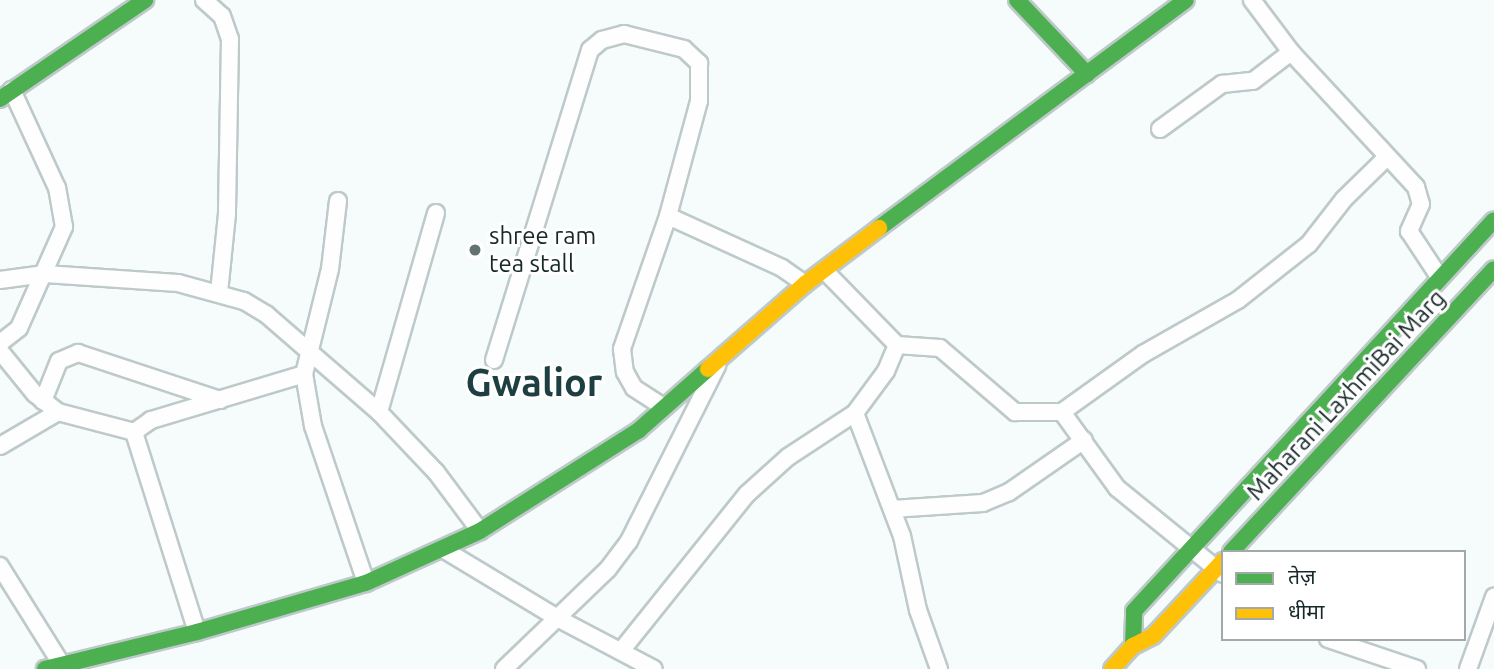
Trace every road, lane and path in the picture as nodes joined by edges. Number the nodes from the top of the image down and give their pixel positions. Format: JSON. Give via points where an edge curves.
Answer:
{"nodes":[{"id":1,"x":145,"y":0,"type":"edge"},
{"id":2,"x":204,"y":0,"type":"edge"},
{"id":3,"x":1017,"y":0,"type":"edge"},
{"id":4,"x":1186,"y":0,"type":"edge"},
{"id":5,"x":1252,"y":0,"type":"edge"},
{"id":6,"x":1291,"y":52,"type":"junction"},
{"id":7,"x":1087,"y":74,"type":"junction"},
{"id":8,"x":6,"y":94,"type":"edge"},
{"id":9,"x":1160,"y":129,"type":"dead end"},
{"id":10,"x":1387,"y":157,"type":"junction"},
{"id":11,"x":338,"y":201,"type":"dead end"},
{"id":12,"x":436,"y":213,"type":"dead end"},
{"id":13,"x":668,"y":216,"type":"junction"},
{"id":14,"x":1494,"y":220,"type":"edge"},
{"id":15,"x":1494,"y":269,"type":"edge"},
{"id":16,"x":824,"y":270,"type":"junction"},
{"id":17,"x":45,"y":274,"type":"junction"},
{"id":18,"x":1440,"y":278,"type":"junction"},
{"id":19,"x":0,"y":280,"type":"edge"},
{"id":20,"x":805,"y":284,"type":"junction"},
{"id":21,"x":219,"y":293,"type":"junction"},
{"id":22,"x":0,"y":342,"type":"edge"},
{"id":23,"x":897,"y":345,"type":"junction"},
{"id":24,"x":307,"y":349,"type":"junction"},
{"id":25,"x":0,"y":351,"type":"edge"},
{"id":26,"x":724,"y":352,"type":"junction"},
{"id":27,"x":494,"y":360,"type":"dead end"},
{"id":28,"x":304,"y":374,"type":"junction"},
{"id":29,"x":220,"y":400,"type":"junction"},
{"id":30,"x":43,"y":401,"type":"junction"},
{"id":31,"x":663,"y":407,"type":"junction"},
{"id":32,"x":58,"y":412,"type":"junction"},
{"id":33,"x":379,"y":412,"type":"junction"},
{"id":34,"x":1062,"y":412,"type":"junction"},
{"id":35,"x":855,"y":413,"type":"junction"},
{"id":36,"x":134,"y":432,"type":"junction"},
{"id":37,"x":4,"y":437,"type":"edge"},
{"id":38,"x":1084,"y":440,"type":"junction"},
{"id":39,"x":892,"y":509,"type":"junction"},
{"id":40,"x":480,"y":531,"type":"junction"},
{"id":41,"x":1191,"y":548,"type":"junction"},
{"id":42,"x":443,"y":550,"type":"junction"},
{"id":43,"x":1233,"y":550,"type":"edge"},
{"id":44,"x":0,"y":566,"type":"edge"},
{"id":45,"x":1220,"y":568,"type":"edge"},
{"id":46,"x":366,"y":583,"type":"junction"},
{"id":47,"x":1494,"y":597,"type":"edge"},
{"id":48,"x":559,"y":620,"type":"junction"},
{"id":49,"x":197,"y":632,"type":"junction"},
{"id":50,"x":1334,"y":641,"type":"edge"},
{"id":51,"x":1133,"y":646,"type":"junction"},
{"id":52,"x":621,"y":651,"type":"junction"},
{"id":53,"x":53,"y":666,"type":"edge"},
{"id":54,"x":504,"y":669,"type":"edge"},
{"id":55,"x":654,"y":669,"type":"edge"},
{"id":56,"x":939,"y":669,"type":"edge"},
{"id":57,"x":1112,"y":669,"type":"edge"},
{"id":58,"x":1417,"y":669,"type":"edge"},
{"id":59,"x":1468,"y":669,"type":"edge"}],
"edges":[{"from":1,"to":8,"type":"street"},
{"from":2,"to":21,"type":"street","via":[[222,16],[230,39],[227,214]]},
{"from":3,"to":7,"type":"street"},
{"from":4,"to":7,"type":"street"},
{"from":5,"to":6,"type":"street"},
{"from":6,"to":9,"type":"street","via":[[1252,81],[1222,84]]},
{"from":6,"to":10,"type":"street"},
{"from":7,"to":16,"type":"street"},
{"from":8,"to":17,"type":"street","via":[[64,211],[57,250]]},
{"from":10,"to":18,"type":"street","via":[[1421,196],[1409,231]]},
{"from":10,"to":34,"type":"street","via":[[1344,199],[1309,244],[1238,300],[1143,354]]},
{"from":11,"to":24,"type":"street","via":[[330,269]]},
{"from":12,"to":33,"type":"street"},
{"from":13,"to":20,"type":"street"},
{"from":13,"to":27,"type":"street","via":[[699,101],[699,62],[684,49],[624,34],[601,40],[582,62]]},
{"from":13,"to":31,"type":"street","via":[[622,349],[625,372],[635,388]]},
{"from":14,"to":18,"type":"street"},
{"from":15,"to":43,"type":"street","name":"Maharani LaxhmiBai Marg"},
{"from":16,"to":20,"type":"street"},
{"from":16,"to":23,"type":"street"},
{"from":17,"to":19,"type":"street"},
{"from":17,"to":21,"type":"street","via":[[178,283]]},
{"from":17,"to":22,"type":"street","via":[[19,328]]},
{"from":18,"to":41,"type":"street"},
{"from":20,"to":26,"type":"street"},
{"from":21,"to":24,"type":"street","via":[[267,315]]},
{"from":23,"to":34,"type":"street","via":[[940,348],[1015,411]]},
{"from":23,"to":35,"type":"street","via":[[886,371]]},
{"from":24,"to":28,"type":"street"},
{"from":24,"to":33,"type":"street"},
{"from":25,"to":30,"type":"street"},
{"from":26,"to":31,"type":"street"},
{"from":26,"to":48,"type":"street","via":[[629,541]]},
{"from":28,"to":29,"type":"street"},
{"from":28,"to":46,"type":"street","via":[[313,426]]},
{"from":29,"to":30,"type":"street","via":[[78,353],[59,361]]},
{"from":29,"to":36,"type":"street","via":[[137,425]]},
{"from":30,"to":32,"type":"street"},
{"from":31,"to":40,"type":"street","via":[[639,430]]},
{"from":32,"to":36,"type":"street"},
{"from":32,"to":37,"type":"street"},
{"from":33,"to":40,"type":"street","via":[[436,472]]},
{"from":34,"to":38,"type":"street"},
{"from":35,"to":39,"type":"street"},
{"from":35,"to":52,"type":"street","via":[[788,457],[747,494]]},
{"from":36,"to":49,"type":"street"},
{"from":38,"to":39,"type":"street","via":[[1009,492],[983,503]]},
{"from":38,"to":41,"type":"street","via":[[1116,488]]},
{"from":39,"to":56,"type":"street"},
{"from":40,"to":42,"type":"street"},
{"from":41,"to":45,"type":"street"},
{"from":41,"to":51,"type":"street","via":[[1134,611]]},
{"from":42,"to":46,"type":"street"},
{"from":42,"to":48,"type":"street"},
{"from":44,"to":53,"type":"street"},
{"from":45,"to":51,"type":"street","via":[[1153,636]]},
{"from":46,"to":49,"type":"street"},
{"from":47,"to":59,"type":"street"},
{"from":48,"to":52,"type":"street"},
{"from":48,"to":54,"type":"street"},
{"from":49,"to":53,"type":"street"},
{"from":50,"to":58,"type":"street"},
{"from":51,"to":57,"type":"street"},
{"from":52,"to":55,"type":"street"}]}
